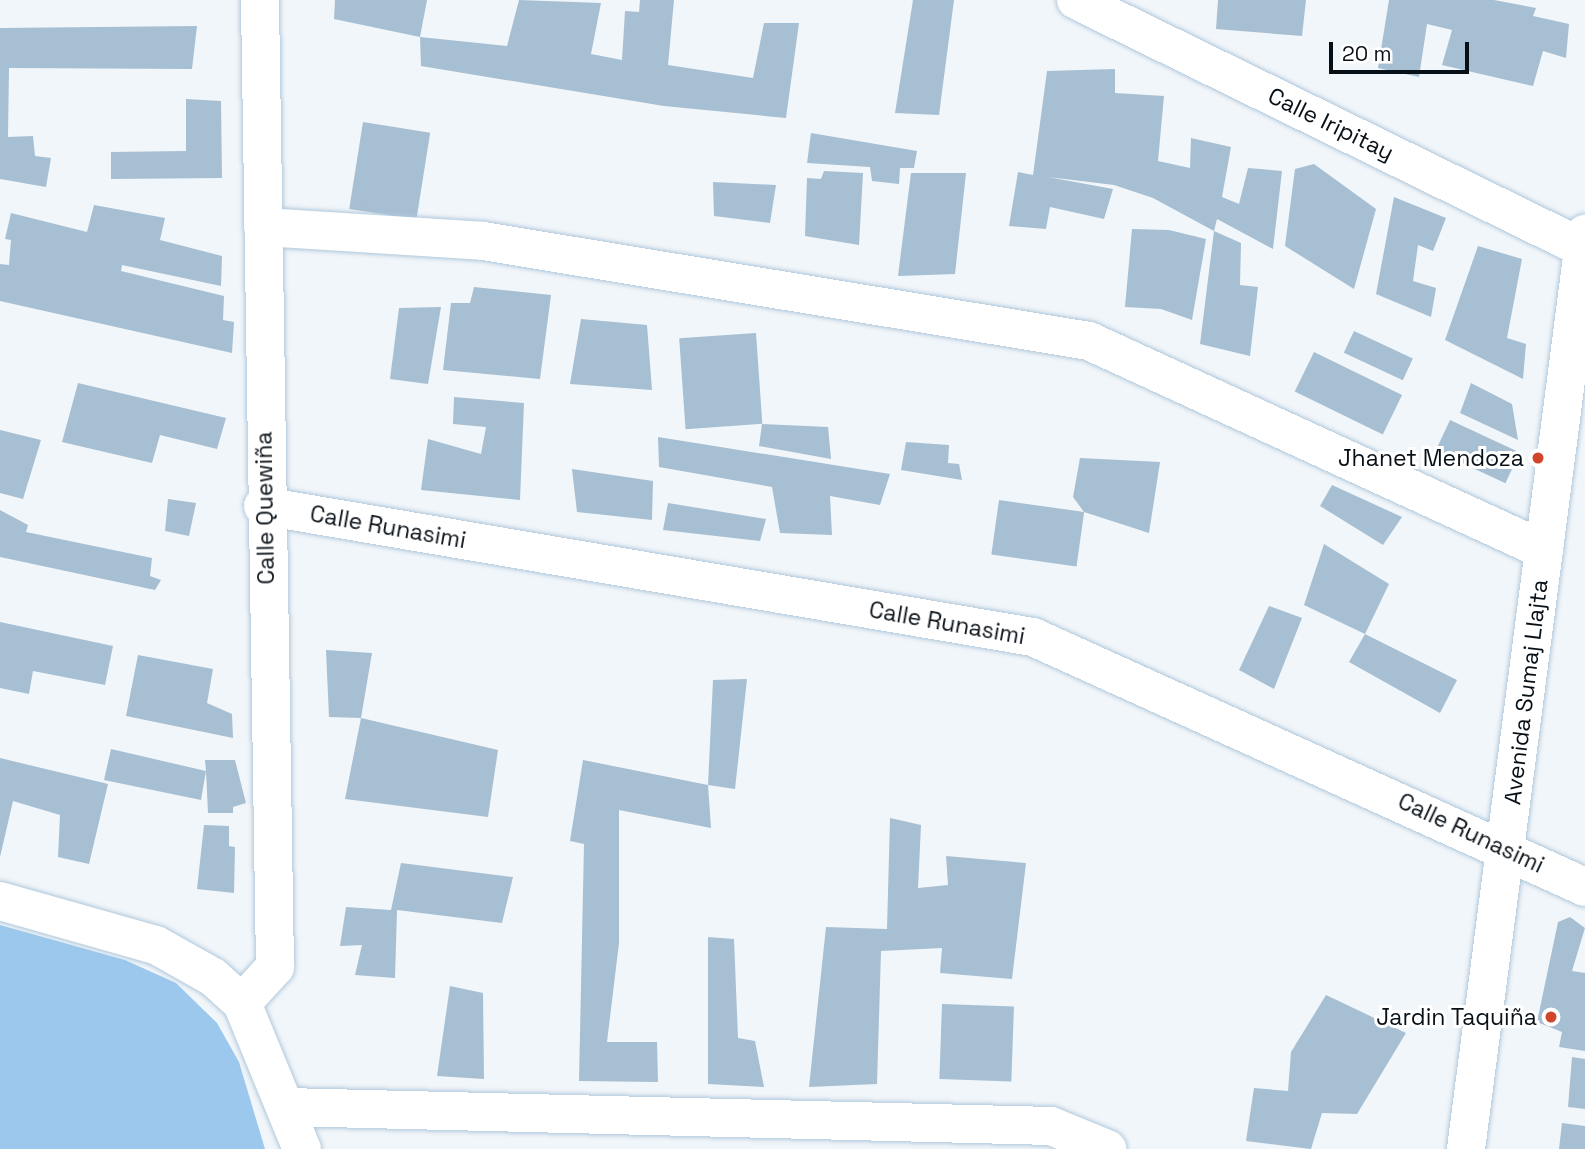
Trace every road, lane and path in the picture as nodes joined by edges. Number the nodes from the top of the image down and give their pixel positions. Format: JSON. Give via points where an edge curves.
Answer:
{"nodes":[{"id":1,"x":260,"y":0,"type":"edge"},
{"id":2,"x":1076,"y":0,"type":"edge"},
{"id":3,"x":263,"y":227,"type":"junction"},
{"id":4,"x":1584,"y":244,"type":"edge"},
{"id":5,"x":263,"y":506,"type":"junction"},
{"id":6,"x":1544,"y":550,"type":"junction"},
{"id":7,"x":1507,"y":848,"type":"junction"},
{"id":8,"x":1585,"y":887,"type":"edge"},
{"id":9,"x":0,"y":901,"type":"edge"},
{"id":10,"x":242,"y":1003,"type":"junction"},
{"id":11,"x":286,"y":1107,"type":"junction"},
{"id":12,"x":302,"y":1149,"type":"edge"},
{"id":13,"x":1107,"y":1149,"type":"edge"},
{"id":14,"x":1466,"y":1149,"type":"edge"}],
"edges":[{"from":1,"to":3,"type":"street","name":"Calle Quewiña"},
{"from":2,"to":4,"type":"street","name":"Calle Iripitay"},
{"from":3,"to":5,"type":"street","name":"Calle Quewiña"},
{"from":3,"to":6,"type":"street","via":[[482,241],[1089,341]]},
{"from":4,"to":6,"type":"street","name":"Avenida Sumaj Llajta"},
{"from":5,"to":7,"type":"street","name":"Calle Runasimi","via":[[1032,637]]},
{"from":5,"to":10,"type":"street","name":"Calle Quewiña","via":[[275,967]]},
{"from":6,"to":7,"type":"street","name":"Avenida Sumaj Llajta"},
{"from":7,"to":8,"type":"street","name":"Calle Runasimi"},
{"from":7,"to":14,"type":"street","name":"Avenida Sumaj Llajta"},
{"from":9,"to":10,"type":"street","via":[[156,945],[213,977]]},
{"from":10,"to":11,"type":"street"},
{"from":11,"to":12,"type":"street"},
{"from":11,"to":13,"type":"street","via":[[1051,1126]]}]}
